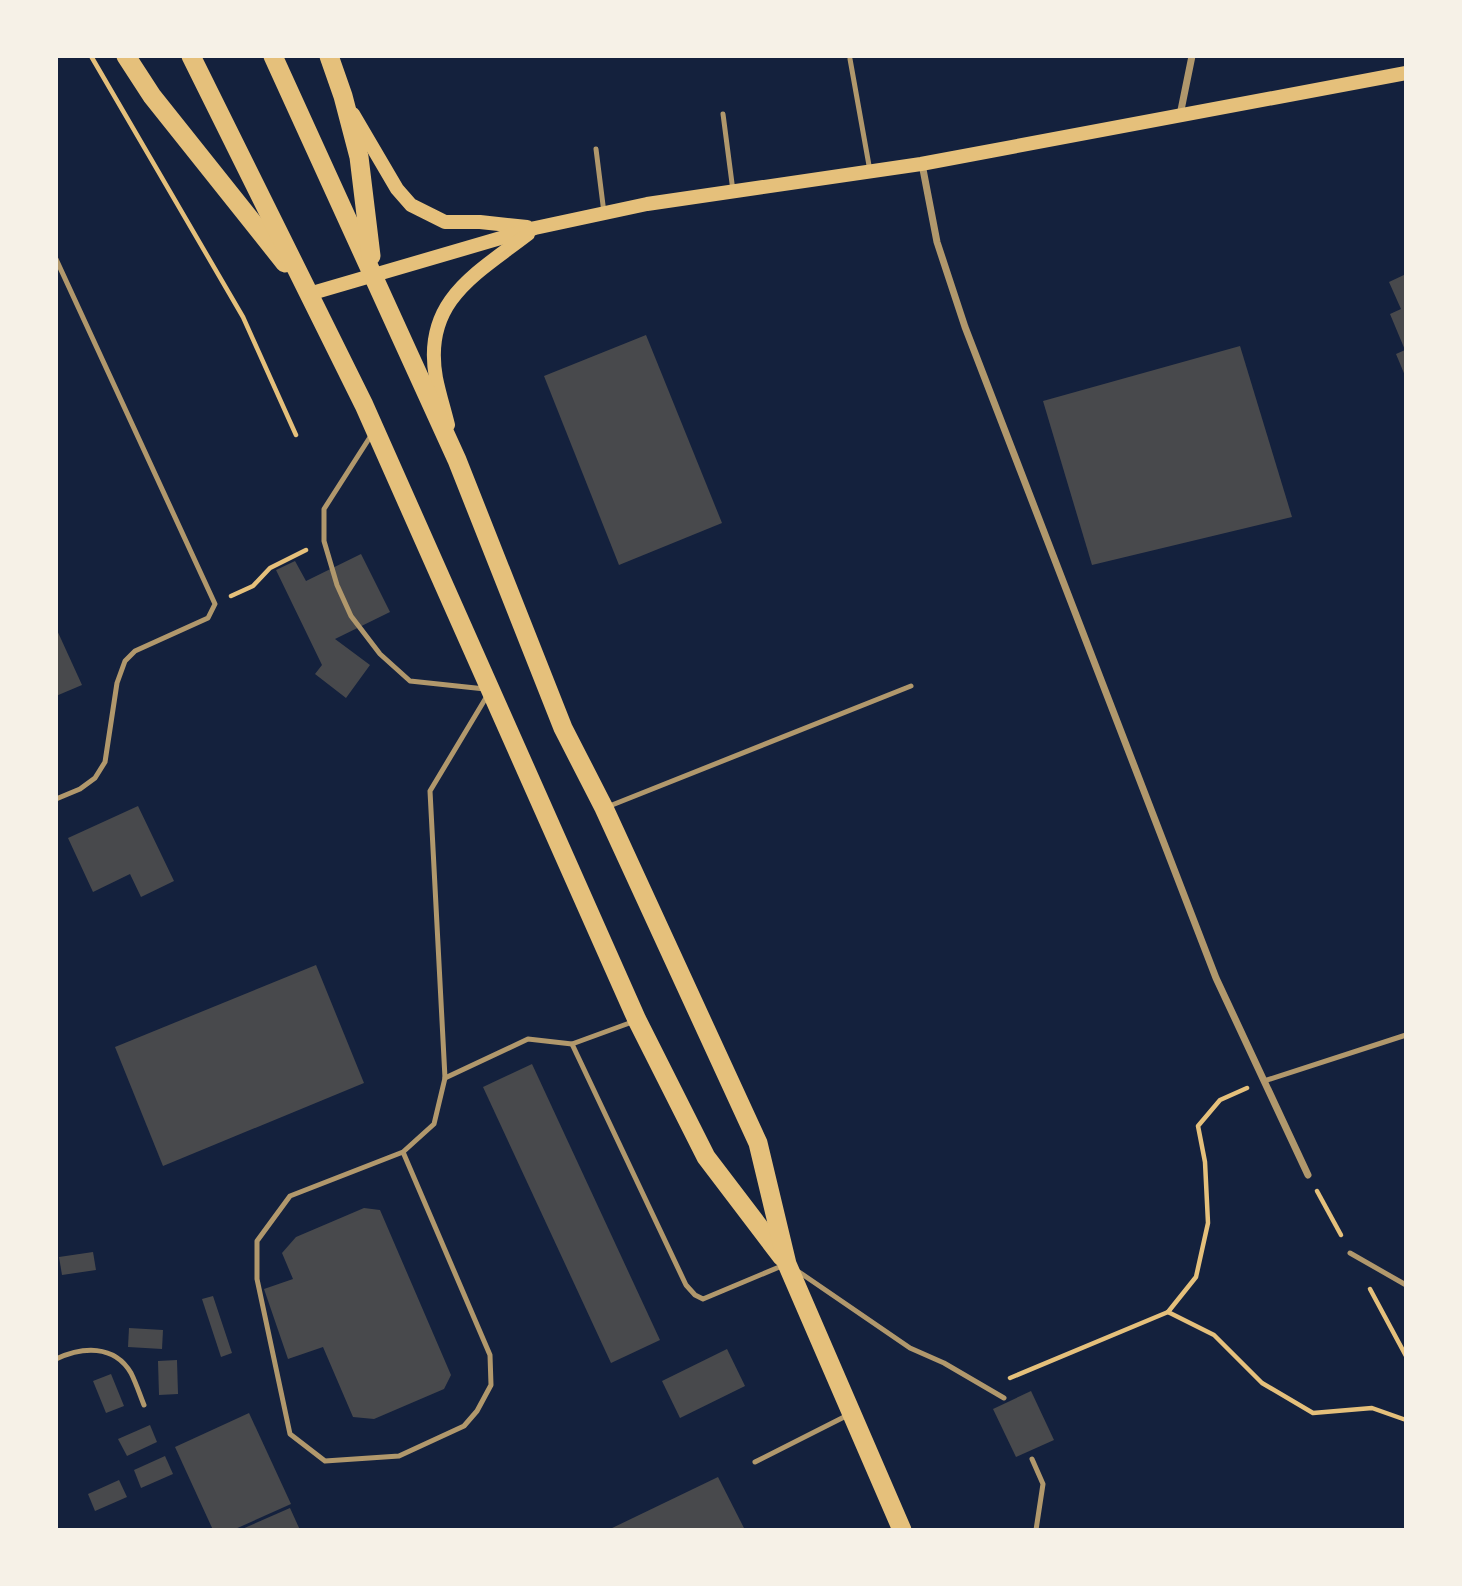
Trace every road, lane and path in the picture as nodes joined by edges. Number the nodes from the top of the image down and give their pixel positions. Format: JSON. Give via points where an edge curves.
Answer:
{"nodes":[{"id":1,"x":91,"y":56,"type":"edge"},
{"id":2,"x":126,"y":56,"type":"edge"},
{"id":3,"x":191,"y":56,"type":"edge"},
{"id":4,"x":273,"y":56,"type":"edge"},
{"id":5,"x":329,"y":56,"type":"edge"},
{"id":6,"x":1192,"y":56,"type":"edge"},
{"id":7,"x":850,"y":59,"type":"dead end"},
{"id":8,"x":1406,"y":73,"type":"edge"},
{"id":9,"x":343,"y":96,"type":"junction"},
{"id":10,"x":723,"y":114,"type":"dead end"},
{"id":11,"x":1180,"y":116,"type":"junction"},
{"id":12,"x":596,"y":149,"type":"dead end"},
{"id":13,"x":922,"y":164,"type":"junction"},
{"id":14,"x":870,"y":171,"type":"junction"},
{"id":15,"x":733,"y":191,"type":"junction"},
{"id":16,"x":604,"y":213,"type":"junction"},
{"id":17,"x":535,"y":228,"type":"junction"},
{"id":18,"x":56,"y":259,"type":"edge"},
{"id":19,"x":373,"y":276,"type":"junction"},
{"id":20,"x":309,"y":294,"type":"junction"},
{"id":21,"x":374,"y":431,"type":"junction"},
{"id":22,"x":296,"y":435,"type":"dead end"},
{"id":23,"x":457,"y":460,"type":"junction"},
{"id":24,"x":324,"y":541,"type":"junction"},
{"id":25,"x":215,"y":604,"type":"junction"},
{"id":26,"x":911,"y":686,"type":"dead end"},
{"id":27,"x":491,"y":689,"type":"junction"},
{"id":28,"x":56,"y":799,"type":"edge"},
{"id":29,"x":604,"y":808,"type":"junction"},
{"id":30,"x":638,"y":1020,"type":"junction"},
{"id":31,"x":1406,"y":1035,"type":"edge"},
{"id":32,"x":572,"y":1044,"type":"junction"},
{"id":33,"x":445,"y":1078,"type":"junction"},
{"id":34,"x":1264,"y":1081,"type":"junction"},
{"id":35,"x":403,"y":1152,"type":"junction"},
{"id":36,"x":1308,"y":1175,"type":"dead end"},
{"id":37,"x":1350,"y":1253,"type":"dead end"},
{"id":38,"x":787,"y":1264,"type":"junction"},
{"id":39,"x":1406,"y":1285,"type":"edge"},
{"id":40,"x":1168,"y":1312,"type":"junction"},
{"id":41,"x":56,"y":1359,"type":"edge"},
{"id":42,"x":986,"y":1388,"type":"junction"},
{"id":43,"x":1004,"y":1398,"type":"dead end"},
{"id":44,"x":144,"y":1405,"type":"dead end"},
{"id":45,"x":851,"y":1413,"type":"junction"},
{"id":46,"x":1406,"y":1420,"type":"edge"},
{"id":47,"x":1032,"y":1459,"type":"dead end"},
{"id":48,"x":755,"y":1462,"type":"dead end"},
{"id":49,"x":902,"y":1530,"type":"edge"},
{"id":50,"x":1035,"y":1530,"type":"edge"}],
"edges":[{"from":1,"to":22,"type":"path","via":[[243,317]]},
{"from":2,"to":20,"type":"highway","via":[[152,96]]},
{"from":3,"to":20,"type":"highway"},
{"from":4,"to":19,"type":"highway"},
{"from":5,"to":9,"type":"highway"},
{"from":6,"to":11,"type":"street"},
{"from":7,"to":14,"type":"lane"},
{"from":8,"to":11,"type":"main road"},
{"from":9,"to":17,"type":"main road","via":[[411,205],[445,222]]},
{"from":9,"to":19,"type":"highway","via":[[359,157]]},
{"from":10,"to":15,"type":"lane"},
{"from":11,"to":13,"type":"main road"},
{"from":12,"to":16,"type":"lane"},
{"from":13,"to":14,"type":"main road"},
{"from":13,"to":34,"type":"street","via":[[937,242],[970,340],[1216,978]]},
{"from":14,"to":15,"type":"main road"},
{"from":15,"to":16,"type":"main road"},
{"from":16,"to":17,"type":"main road"},
{"from":17,"to":19,"type":"main road"},
{"from":17,"to":23,"type":"main road","via":[[467,281],[439,316],[436,375]]},
{"from":18,"to":25,"type":"lane"},
{"from":19,"to":20,"type":"main road"},
{"from":19,"to":23,"type":"highway"},
{"from":20,"to":21,"type":"highway"},
{"from":21,"to":24,"type":"lane","via":[[324,509]]},
{"from":21,"to":27,"type":"highway"},
{"from":23,"to":29,"type":"highway","via":[[563,728]]},
{"from":24,"to":25,"type":"path","via":[[270,568],[253,586]]},
{"from":24,"to":27,"type":"lane","via":[[351,616],[380,654],[410,681]]},
{"from":25,"to":28,"type":"lane","via":[[208,618],[135,651],[125,661],[117,683],[106,762],[95,778]]},
{"from":26,"to":29,"type":"lane"},
{"from":27,"to":30,"type":"highway"},
{"from":27,"to":33,"type":"lane","via":[[430,791]]},
{"from":29,"to":38,"type":"highway","via":[[758,1143]]},
{"from":30,"to":32,"type":"lane"},
{"from":30,"to":38,"type":"highway","via":[[706,1157]]},
{"from":31,"to":34,"type":"lane"},
{"from":32,"to":33,"type":"lane","via":[[528,1039]]},
{"from":32,"to":38,"type":"lane","via":[[686,1285],[695,1295],[703,1299]]},
{"from":33,"to":35,"type":"lane","via":[[434,1124]]},
{"from":34,"to":36,"type":"street"},
{"from":34,"to":40,"type":"path","via":[[1220,1100],[1198,1126],[1208,1223],[1196,1277]]},
{"from":35,"to":35,"type":"lane","via":[[490,1354],[491,1385],[464,1426],[399,1456],[325,1461],[290,1434],[257,1279],[257,1241],[289,1196]]},
{"from":37,"to":39,"type":"lane"},
{"from":38,"to":42,"type":"lane","via":[[910,1348]]},
{"from":38,"to":45,"type":"highway"},
{"from":40,"to":42,"type":"path"},
{"from":40,"to":46,"type":"path","via":[[1214,1335],[1262,1383],[1313,1413],[1373,1408]]},
{"from":41,"to":44,"type":"lane","via":[[74,1350],[105,1352],[130,1371]]},
{"from":42,"to":43,"type":"lane"},
{"from":45,"to":48,"type":"lane"},
{"from":45,"to":49,"type":"highway"},
{"from":47,"to":50,"type":"lane","via":[[1044,1484]]}]}
